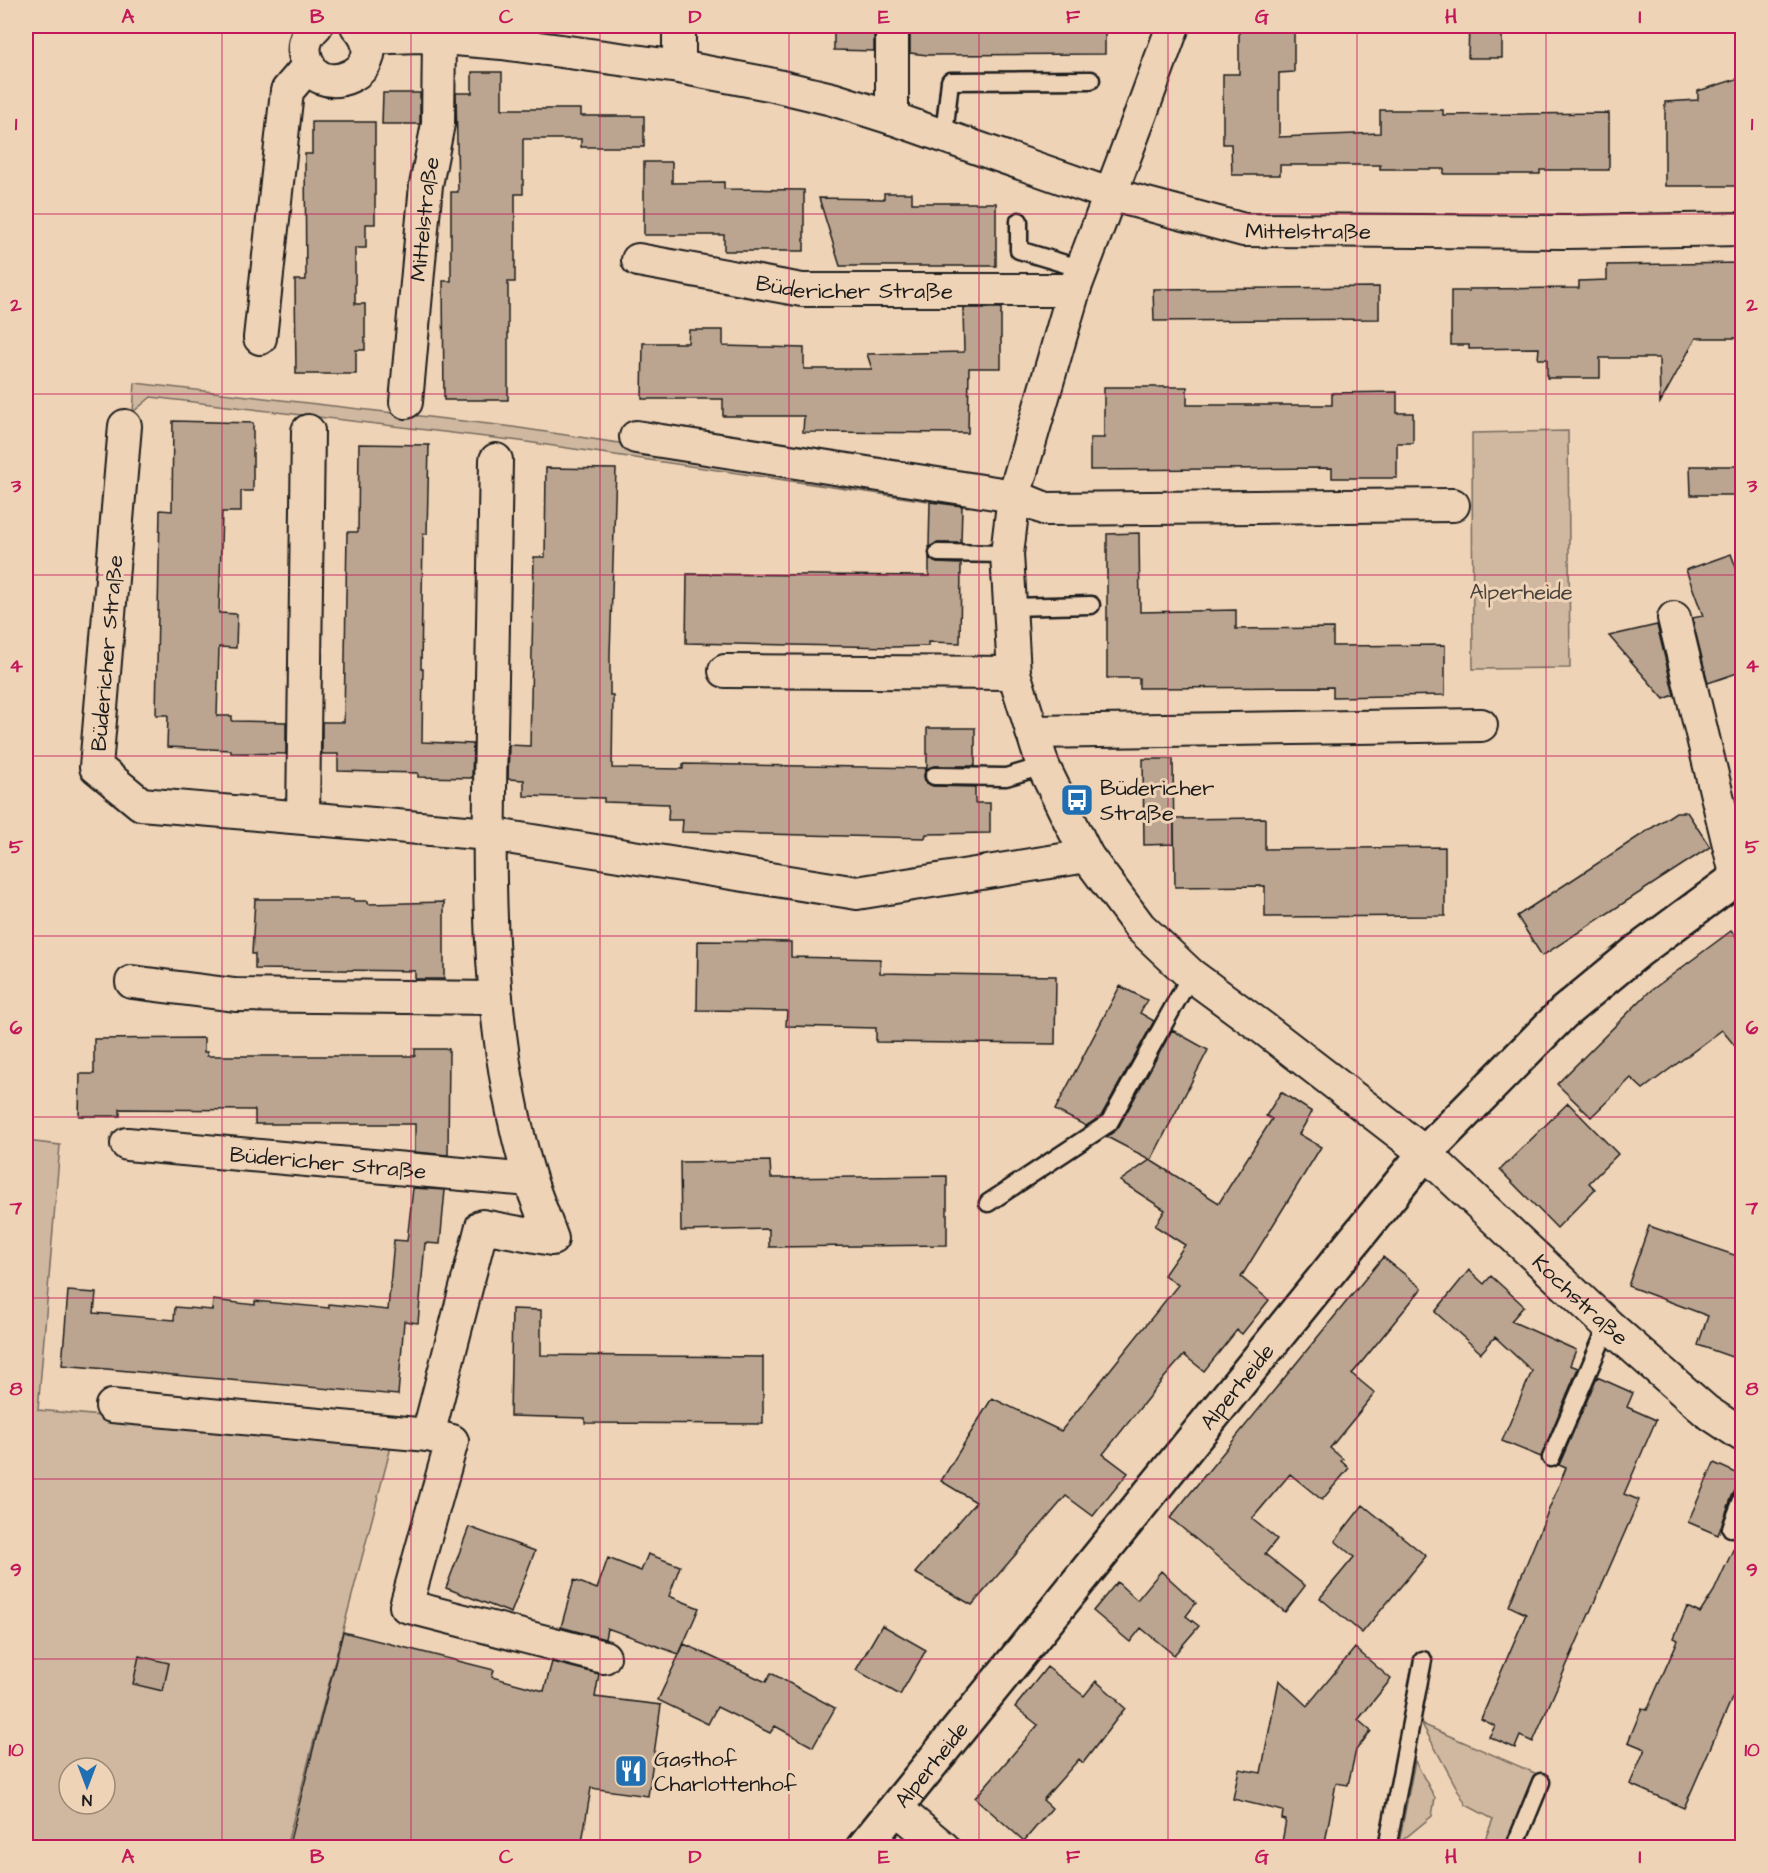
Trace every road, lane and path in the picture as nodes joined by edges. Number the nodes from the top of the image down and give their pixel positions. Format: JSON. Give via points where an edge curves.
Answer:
{"nodes":[{"id":1,"x":679,"y":26,"type":"edge"},
{"id":2,"x":892,"y":26,"type":"edge"},
{"id":3,"x":1173,"y":26,"type":"edge"},
{"id":4,"x":313,"y":27,"type":"edge"},
{"id":5,"x":361,"y":32,"type":"edge"},
{"id":6,"x":502,"y":34,"type":"edge"},
{"id":7,"x":439,"y":37,"type":"junction"},
{"id":8,"x":309,"y":65,"type":"junction"},
{"id":9,"x":679,"y":67,"type":"junction"},
{"id":10,"x":1091,"y":80,"type":"dead end"},
{"id":11,"x":892,"y":118,"type":"junction"},
{"id":12,"x":944,"y":135,"type":"junction"},
{"id":13,"x":1109,"y":194,"type":"junction"},
{"id":14,"x":1019,"y":221,"type":"dead end"},
{"id":15,"x":1743,"y":229,"type":"edge"},
{"id":16,"x":638,"y":260,"type":"dead end"},
{"id":17,"x":1078,"y":280,"type":"junction"},
{"id":18,"x":260,"y":338,"type":"dead end"},
{"id":19,"x":406,"y":402,"type":"dead end"},
{"id":20,"x":125,"y":426,"type":"dead end"},
{"id":21,"x":308,"y":431,"type":"dead end"},
{"id":22,"x":636,"y":437,"type":"dead end"},
{"id":23,"x":496,"y":460,"type":"dead end"},
{"id":24,"x":1014,"y":496,"type":"junction"},
{"id":25,"x":1453,"y":505,"type":"dead end"},
{"id":26,"x":938,"y":553,"type":"dead end"},
{"id":27,"x":1007,"y":554,"type":"junction"},
{"id":28,"x":1091,"y":605,"type":"dead end"},
{"id":29,"x":1009,"y":607,"type":"junction"},
{"id":30,"x":1674,"y":618,"type":"dead end"},
{"id":31,"x":725,"y":670,"type":"dead end"},
{"id":32,"x":1014,"y":673,"type":"junction"},
{"id":33,"x":1481,"y":725,"type":"dead end"},
{"id":34,"x":1032,"y":732,"type":"junction"},
{"id":35,"x":1043,"y":766,"type":"junction"},
{"id":36,"x":934,"y":776,"type":"dead end"},
{"id":37,"x":303,"y":817,"type":"junction"},
{"id":38,"x":489,"y":834,"type":"junction"},
{"id":39,"x":1087,"y":856,"type":"junction"},
{"id":40,"x":1740,"y":876,"type":"edge"},
{"id":41,"x":1191,"y":975,"type":"junction"},
{"id":42,"x":132,"y":982,"type":"dead end"},
{"id":43,"x":496,"y":998,"type":"junction"},
{"id":44,"x":127,"y":1144,"type":"dead end"},
{"id":45,"x":1425,"y":1153,"type":"junction"},
{"id":46,"x":530,"y":1180,"type":"junction"},
{"id":47,"x":988,"y":1203,"type":"dead end"},
{"id":48,"x":1608,"y":1325,"type":"junction"},
{"id":49,"x":112,"y":1406,"type":"dead end"},
{"id":50,"x":429,"y":1435,"type":"junction"},
{"id":51,"x":1743,"y":1435,"type":"edge"},
{"id":52,"x":1551,"y":1458,"type":"dead end"},
{"id":53,"x":1743,"y":1500,"type":"edge"},
{"id":54,"x":1731,"y":1527,"type":"dead end"},
{"id":55,"x":604,"y":1657,"type":"dead end"},
{"id":56,"x":1423,"y":1660,"type":"dead end"},
{"id":57,"x":1541,"y":1782,"type":"dead end"},
{"id":58,"x":896,"y":1808,"type":"junction"},
{"id":59,"x":863,"y":1848,"type":"edge"},
{"id":60,"x":944,"y":1848,"type":"edge"},
{"id":61,"x":1387,"y":1848,"type":"edge"},
{"id":62,"x":1514,"y":1848,"type":"edge"}],
"edges":[{"from":1,"to":9,"type":"street"},
{"from":2,"to":11,"type":"street"},
{"from":3,"to":13,"type":"street"},
{"from":4,"to":8,"type":"street","via":[[305,46]]},
{"from":5,"to":7,"type":"street","name":"Mittelstraße"},
{"from":5,"to":8,"type":"street","name":"Mittelstraße","via":[[368,51],[366,61],[353,76],[333,81],[315,73]]},
{"from":6,"to":7,"type":"street","name":"Mittelstraße"},
{"from":6,"to":9,"type":"street","name":"Mittelstraße"},
{"from":7,"to":19,"type":"street","name":"Mittelstraße","via":[[438,124],[426,185]]},
{"from":8,"to":18,"type":"street","via":[[287,92]]},
{"from":9,"to":11,"type":"street","name":"Mittelstraße","via":[[803,92]]},
{"from":10,"to":12,"type":"lane","via":[[950,81]]},
{"from":11,"to":12,"type":"street","name":"Mittelstraße"},
{"from":12,"to":13,"type":"street","name":"Mittelstraße"},
{"from":13,"to":15,"type":"street","name":"Mittelstraße","via":[[1244,230]]},
{"from":13,"to":17,"type":"street"},
{"from":14,"to":17,"type":"lane","via":[[1019,250]]},
{"from":16,"to":17,"type":"street","name":"Büdericher Straße","via":[[802,290]]},
{"from":17,"to":24,"type":"street"},
{"from":20,"to":37,"type":"street","name":"Büdericher Straße","via":[[96,767],[141,804]]},
{"from":21,"to":37,"type":"street"},
{"from":22,"to":24,"type":"street"},
{"from":23,"to":38,"type":"street"},
{"from":24,"to":25,"type":"street","via":[[1046,509]]},
{"from":24,"to":27,"type":"street"},
{"from":26,"to":27,"type":"lane"},
{"from":27,"to":29,"type":"street"},
{"from":28,"to":29,"type":"lane"},
{"from":29,"to":32,"type":"street"},
{"from":30,"to":40,"type":"street"},
{"from":31,"to":32,"type":"street"},
{"from":32,"to":34,"type":"street"},
{"from":33,"to":34,"type":"street"},
{"from":34,"to":35,"type":"street"},
{"from":35,"to":36,"type":"lane","via":[[1006,777]]},
{"from":35,"to":39,"type":"street"},
{"from":37,"to":38,"type":"street","name":"Büdericher Straße"},
{"from":38,"to":39,"type":"street","name":"Büdericher Straße","via":[[857,892]]},
{"from":38,"to":43,"type":"street"},
{"from":39,"to":41,"type":"street","via":[[1140,927]]},
{"from":40,"to":45,"type":"street","name":"Alperheide","via":[[1638,951],[1563,1013]]},
{"from":41,"to":45,"type":"street"},
{"from":41,"to":47,"type":"lane","via":[[1109,1123]]},
{"from":42,"to":43,"type":"street","via":[[235,995]]},
{"from":43,"to":46,"type":"street","via":[[510,1099]]},
{"from":44,"to":46,"type":"street","name":"Büdericher Straße"},
{"from":45,"to":48,"type":"street","name":"Kochstraße"},
{"from":45,"to":58,"type":"street","name":"Alperheide"},
{"from":46,"to":50,"type":"street","via":[[552,1239],[482,1226]]},
{"from":48,"to":51,"type":"street","name":"Kochstraße","via":[[1706,1411]]},
{"from":48,"to":52,"type":"lane"},
{"from":49,"to":50,"type":"street"},
{"from":50,"to":55,"type":"street","via":[[452,1441],[406,1606]]},
{"from":53,"to":54,"type":"lane"},
{"from":56,"to":61,"type":"lane"},
{"from":57,"to":62,"type":"lane"},
{"from":58,"to":59,"type":"street","name":"Alperheide"},
{"from":58,"to":60,"type":"street"}]}
